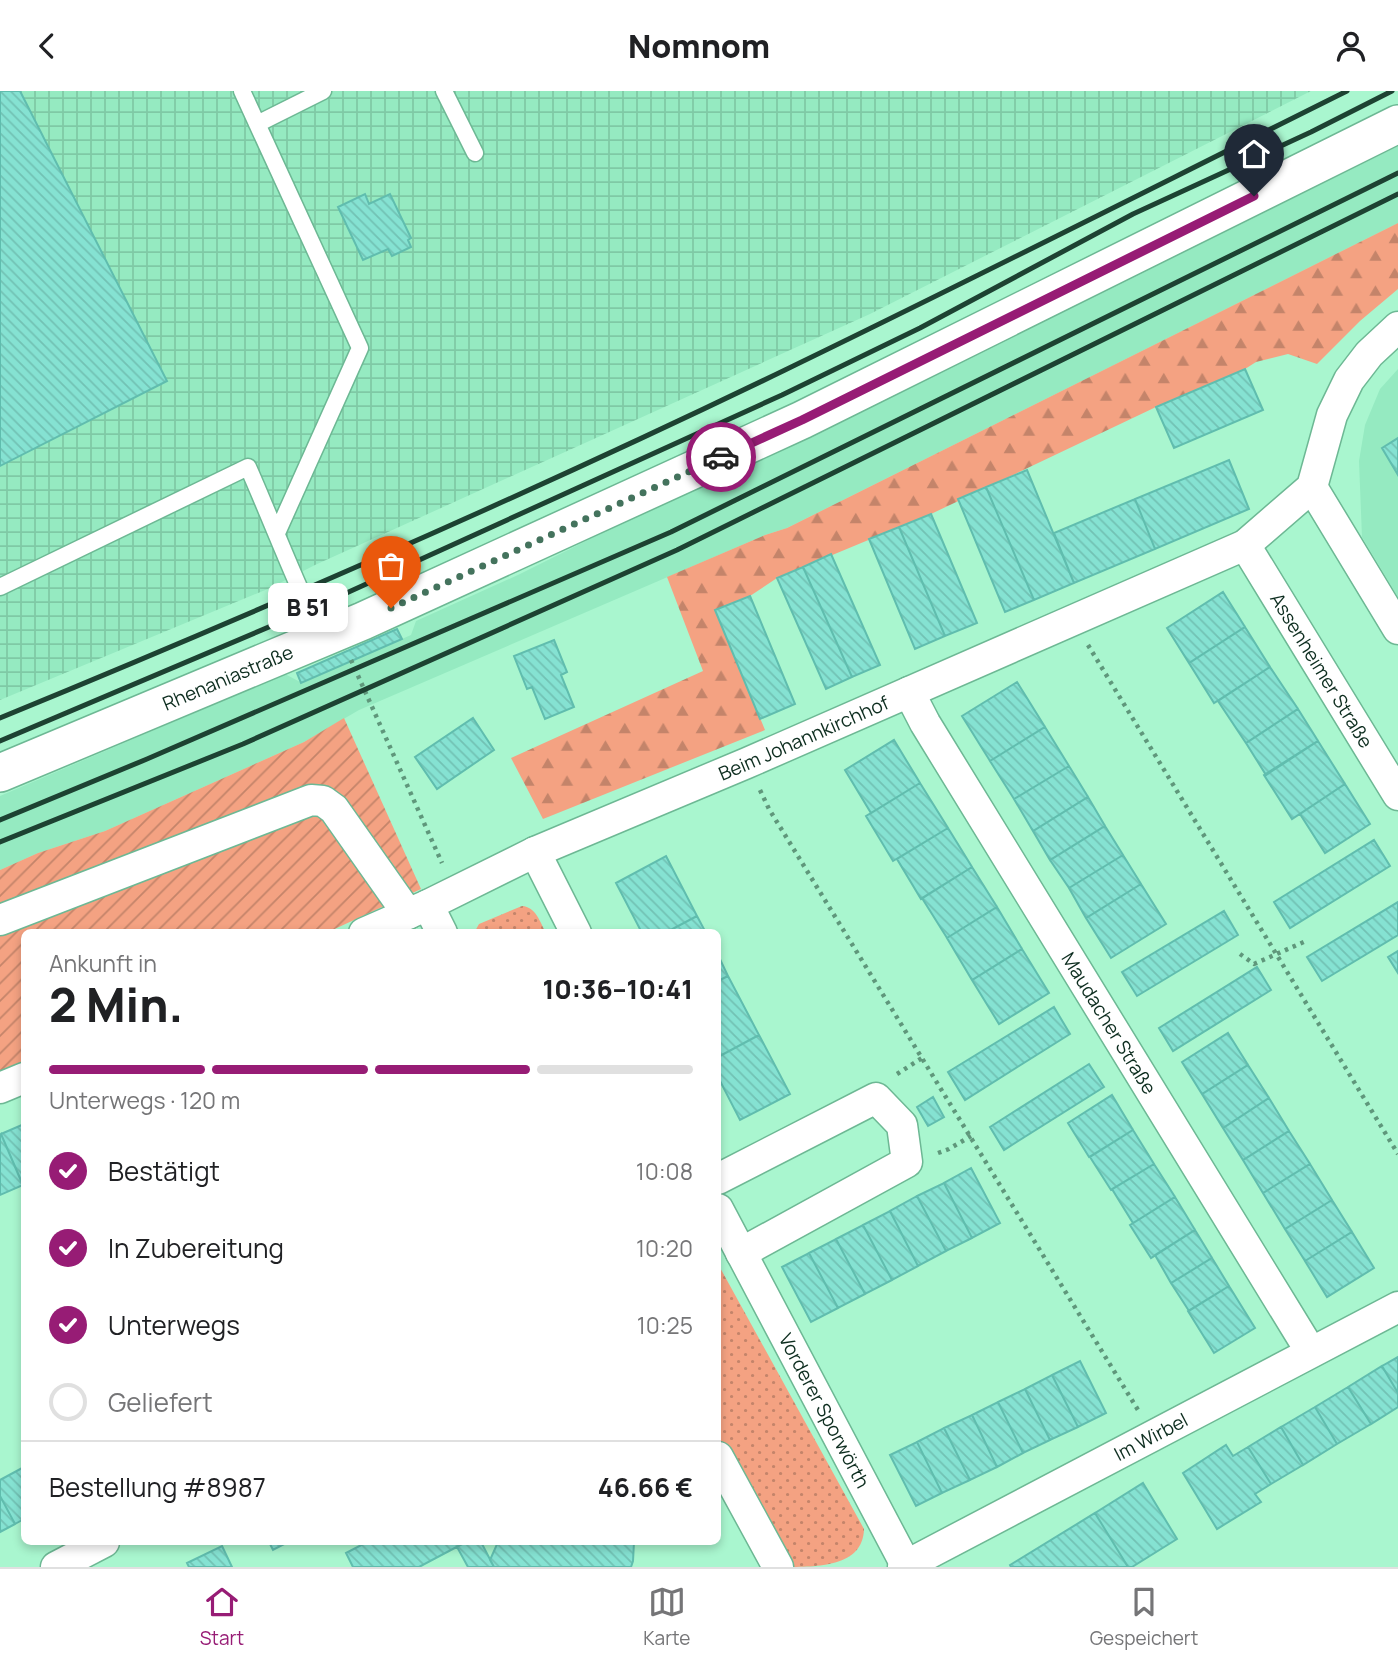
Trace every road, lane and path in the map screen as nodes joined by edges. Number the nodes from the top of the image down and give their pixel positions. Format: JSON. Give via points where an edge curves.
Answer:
{"nodes":[{"id":1,"x":242,"y":91,"type":"edge"},
{"id":2,"x":323,"y":91,"type":"edge"},
{"id":3,"x":444,"y":91,"type":"edge"},
{"id":4,"x":257,"y":124,"type":"junction"},
{"id":5,"x":1398,"y":124,"type":"edge"},
{"id":6,"x":475,"y":153,"type":"dead end"},
{"id":7,"x":1398,"y":327,"type":"edge"},
{"id":8,"x":1312,"y":487,"type":"junction"},
{"id":9,"x":277,"y":533,"type":"junction"},
{"id":10,"x":1245,"y":545,"type":"junction"},
{"id":11,"x":0,"y":587,"type":"edge"},
{"id":12,"x":1073,"y":620,"type":"junction"},
{"id":13,"x":1398,"y":629,"type":"edge"},
{"id":14,"x":336,"y":647,"type":"junction"},
{"id":15,"x":909,"y":692,"type":"junction"},
{"id":16,"x":0,"y":773,"type":"edge"},
{"id":17,"x":1398,"y":795,"type":"edge"},
{"id":18,"x":769,"y":809,"type":"dead end"},
{"id":19,"x":535,"y":852,"type":"junction"},
{"id":20,"x":455,"y":893,"type":"junction"},
{"id":21,"x":418,"y":909,"type":"junction"},
{"id":22,"x":0,"y":920,"type":"edge"},
{"id":23,"x":373,"y":929,"type":"edge"},
{"id":24,"x":438,"y":929,"type":"edge"},
{"id":25,"x":574,"y":929,"type":"edge"},
{"id":26,"x":1306,"y":941,"type":"dead end"},
{"id":27,"x":1240,"y":954,"type":"dead end"},
{"id":28,"x":1277,"y":954,"type":"junction"},
{"id":29,"x":922,"y":1058,"type":"junction"},
{"id":30,"x":900,"y":1070,"type":"dead end"},
{"id":31,"x":21,"y":1079,"type":"edge"},
{"id":32,"x":0,"y":1088,"type":"edge"},
{"id":33,"x":971,"y":1136,"type":"junction"},
{"id":34,"x":949,"y":1149,"type":"dead end"},
{"id":35,"x":1398,"y":1154,"type":"edge"},
{"id":36,"x":721,"y":1177,"type":"edge"},
{"id":37,"x":721,"y":1218,"type":"edge"},
{"id":38,"x":741,"y":1252,"type":"junction"},
{"id":39,"x":1398,"y":1307,"type":"edge"},
{"id":40,"x":1311,"y":1352,"type":"junction"},
{"id":41,"x":1135,"y":1405,"type":"dead end"},
{"id":42,"x":721,"y":1462,"type":"edge"},
{"id":43,"x":98,"y":1545,"type":"edge"},
{"id":44,"x":906,"y":1566,"type":"edge"},
{"id":45,"x":55,"y":1567,"type":"edge"},
{"id":46,"x":778,"y":1567,"type":"edge"}],
"edges":[{"from":1,"to":4,"type":"lane"},
{"from":2,"to":4,"type":"lane"},
{"from":3,"to":6,"type":"lane"},
{"from":4,"to":9,"type":"lane","via":[[360,348]]},
{"from":5,"to":14,"type":"street","name":"Rhenaniastraße"},
{"from":7,"to":8,"type":"street","via":[[1349,380],[1332,415]]},
{"from":8,"to":10,"type":"street","name":"Beim Johannkirchhof"},
{"from":8,"to":13,"type":"street"},
{"from":9,"to":11,"type":"lane","via":[[248,467]]},
{"from":9,"to":14,"type":"lane","via":[[293,577]]},
{"from":10,"to":12,"type":"street","name":"Beim Johannkirchhof"},
{"from":10,"to":17,"type":"street","name":"Assenheimer Straße"},
{"from":12,"to":15,"type":"street","name":"Beim Johannkirchhof"},
{"from":12,"to":28,"type":"path"},
{"from":14,"to":16,"type":"street","name":"Rhenaniastraße"},
{"from":14,"to":20,"type":"path"},
{"from":15,"to":19,"type":"street","name":"Beim Johannkirchhof"},
{"from":15,"to":40,"type":"street","name":"Maudacher Straße"},
{"from":18,"to":29,"type":"path"},
{"from":19,"to":20,"type":"street","name":"Beim Johannkirchhof"},
{"from":19,"to":25,"type":"street"},
{"from":20,"to":21,"type":"street","name":"Beim Johannkirchhof"},
{"from":21,"to":22,"type":"street","via":[[334,809],[311,800]]},
{"from":21,"to":23,"type":"street","name":"Beim Johannkirchhof"},
{"from":21,"to":24,"type":"street"},
{"from":26,"to":28,"type":"path"},
{"from":27,"to":28,"type":"path","via":[[1254,964]]},
{"from":28,"to":35,"type":"path"},
{"from":29,"to":30,"type":"path"},
{"from":29,"to":33,"type":"path"},
{"from":31,"to":32,"type":"street"},
{"from":33,"to":34,"type":"path"},
{"from":33,"to":41,"type":"path"},
{"from":36,"to":38,"type":"street","via":[[877,1098],[902,1125],[906,1163]]},
{"from":37,"to":38,"type":"street","name":"Vorderer Sporwörth"},
{"from":38,"to":44,"type":"street","name":"Vorderer Sporwörth"},
{"from":39,"to":40,"type":"street","name":"Im Wirbel"},
{"from":40,"to":44,"type":"street","name":"Im Wirbel"},
{"from":42,"to":46,"type":"street"},
{"from":43,"to":45,"type":"street"}]}
